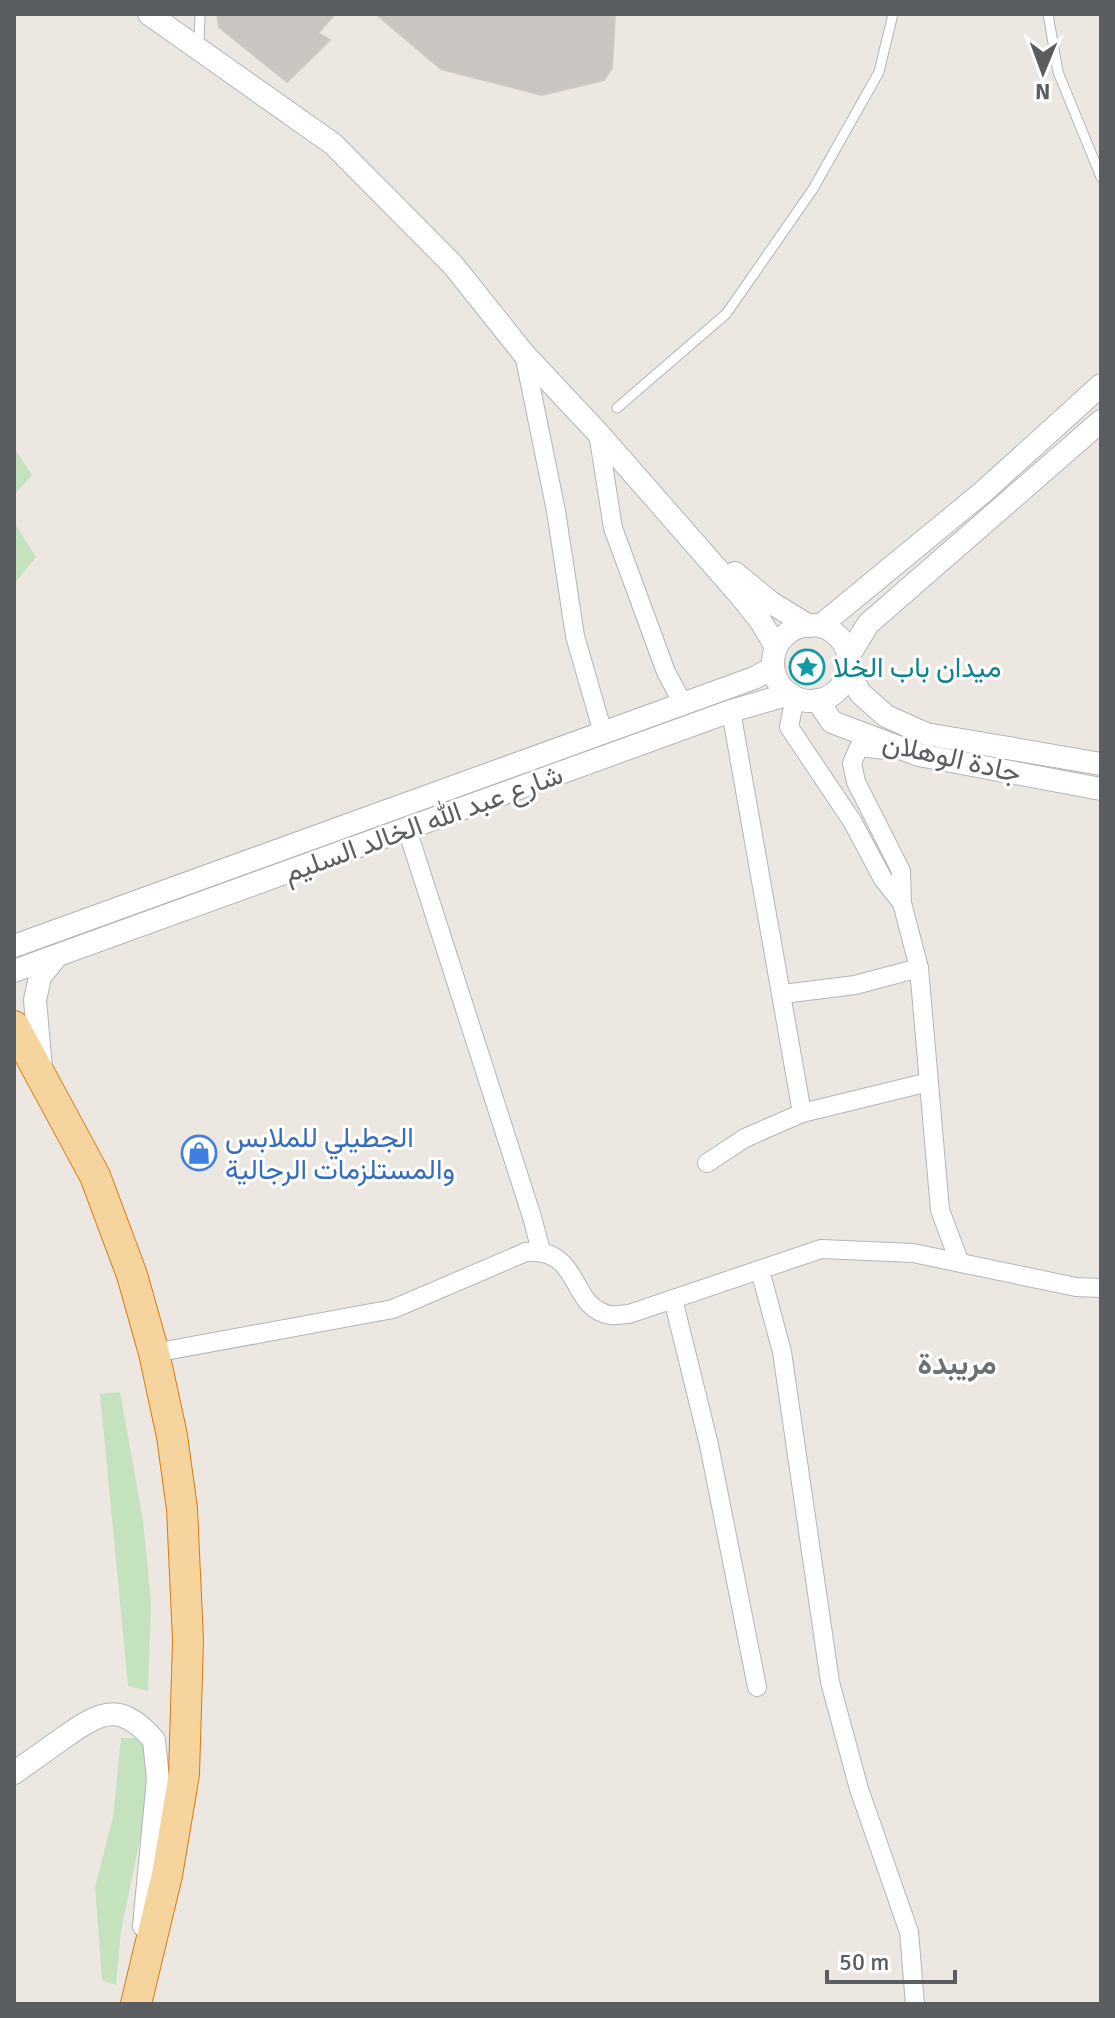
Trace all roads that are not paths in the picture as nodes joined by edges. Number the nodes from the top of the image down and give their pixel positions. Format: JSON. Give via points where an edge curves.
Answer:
{"nodes":[{"id":1,"x":149,"y":14,"type":"edge"},
{"id":2,"x":200,"y":14,"type":"edge"},
{"id":3,"x":893,"y":14,"type":"edge"},
{"id":4,"x":1048,"y":14,"type":"edge"},
{"id":5,"x":199,"y":48,"type":"junction"},
{"id":6,"x":1101,"y":177,"type":"edge"},
{"id":7,"x":524,"y":354,"type":"junction"},
{"id":8,"x":1101,"y":385,"type":"edge"},
{"id":9,"x":617,"y":408,"type":"dead end"},
{"id":10,"x":1101,"y":421,"type":"edge"},
{"id":11,"x":598,"y":433,"type":"junction"},
{"id":12,"x":676,"y":523,"type":"junction"},
{"id":13,"x":814,"y":626,"type":"junction"},
{"id":14,"x":775,"y":658,"type":"junction"},
{"id":15,"x":848,"y":664,"type":"junction"},
{"id":16,"x":800,"y":697,"type":"junction"},
{"id":17,"x":683,"y":704,"type":"junction"},
{"id":18,"x":731,"y":711,"type":"junction"},
{"id":19,"x":603,"y":733,"type":"junction"},
{"id":20,"x":919,"y":755,"type":"junction"},
{"id":21,"x":1101,"y":764,"type":"edge"},
{"id":22,"x":1101,"y":789,"type":"edge"},
{"id":23,"x":407,"y":829,"type":"junction"},
{"id":24,"x":902,"y":903,"type":"junction"},
{"id":25,"x":14,"y":928,"type":"edge"},
{"id":26,"x":53,"y":932,"type":"junction"},
{"id":27,"x":14,"y":946,"type":"edge"},
{"id":28,"x":58,"y":955,"type":"junction"},
{"id":29,"x":919,"y":968,"type":"junction"},
{"id":30,"x":14,"y":971,"type":"edge"},
{"id":31,"x":783,"y":994,"type":"junction"},
{"id":32,"x":14,"y":1026,"type":"edge"},
{"id":33,"x":41,"y":1073,"type":"junction"},
{"id":34,"x":929,"y":1082,"type":"junction"},
{"id":35,"x":802,"y":1113,"type":"junction"},
{"id":36,"x":707,"y":1163,"type":"dead end"},
{"id":37,"x":541,"y":1251,"type":"junction"},
{"id":38,"x":959,"y":1261,"type":"junction"},
{"id":39,"x":760,"y":1270,"type":"junction"},
{"id":40,"x":1101,"y":1288,"type":"edge"},
{"id":41,"x":673,"y":1299,"type":"junction"},
{"id":42,"x":154,"y":1353,"type":"junction"},
{"id":43,"x":757,"y":1687,"type":"dead end"},
{"id":44,"x":14,"y":1773,"type":"edge"},
{"id":45,"x":137,"y":2001,"type":"edge"},
{"id":46,"x":915,"y":2004,"type":"edge"}],
"edges":[{"from":1,"to":5,"type":"street"},
{"from":2,"to":5,"type":"lane"},
{"from":3,"to":9,"type":"lane","via":[[879,72],[813,189],[726,314]]},
{"from":4,"to":6,"type":"lane","via":[[1058,72]]},
{"from":5,"to":7,"type":"street","via":[[333,144],[453,265]]},
{"from":7,"to":11,"type":"street"},
{"from":7,"to":19,"type":"street","via":[[575,636]]},
{"from":8,"to":13,"type":"street","via":[[983,492]]},
{"from":10,"to":15,"type":"street","via":[[868,624]]},
{"from":11,"to":12,"type":"street"},
{"from":11,"to":17,"type":"street","via":[[613,528]]},
{"from":12,"to":13,"type":"street","via":[[770,602]]},
{"from":12,"to":14,"type":"street","via":[[760,620]]},
{"from":13,"to":14,"type":"street","via":[[789,632]]},
{"from":13,"to":15,"type":"street","via":[[839,637]]},
{"from":14,"to":16,"type":"street","via":[[782,687]]},
{"from":14,"to":17,"type":"street","name":"شارع عبد الله الخالد السليم","via":[[754,678]]},
{"from":15,"to":16,"type":"street","via":[[837,690]]},
{"from":15,"to":21,"type":"street","name":"جادة الوهلان","via":[[860,693],[886,716],[926,734]]},
{"from":16,"to":18,"type":"street","name":"شارع عبد الله الخالد السليم"},
{"from":16,"to":20,"type":"street","name":"جادة الوهلان","via":[[832,722]]},
{"from":16,"to":24,"type":"street","via":[[789,727]]},
{"from":17,"to":19,"type":"street","name":"شارع عبد الله الخالد السليم"},
{"from":18,"to":23,"type":"street","name":"شارع عبد الله الخالد السليم"},
{"from":18,"to":31,"type":"street"},
{"from":19,"to":26,"type":"street","name":"شارع عبد الله الخالد السليم"},
{"from":20,"to":22,"type":"street","name":"جادة الوهلان"},
{"from":20,"to":24,"type":"street","via":[[859,747],[852,763],[856,782],[901,871]]},
{"from":23,"to":28,"type":"street","name":"شارع عبد الله الخالد السليم"},
{"from":23,"to":37,"type":"street"},
{"from":24,"to":29,"type":"street"},
{"from":25,"to":26,"type":"street","name":"شارع عبد الله الخالد السليم"},
{"from":26,"to":27,"type":"street","name":"شارع عبد الله الخالد السليم"},
{"from":28,"to":30,"type":"street","name":"شارع عبد الله الخالد السليم"},
{"from":28,"to":33,"type":"street","via":[[40,977],[35,1000]]},
{"from":29,"to":31,"type":"street","via":[[855,985]]},
{"from":29,"to":34,"type":"street"},
{"from":31,"to":35,"type":"street"},
{"from":32,"to":33,"type":"highway"},
{"from":33,"to":42,"type":"highway","via":[[95,1176]]},
{"from":34,"to":35,"type":"street"},
{"from":34,"to":38,"type":"street","via":[[940,1210]]},
{"from":35,"to":36,"type":"street","via":[[745,1138]]},
{"from":37,"to":41,"type":"street","via":[[554,1255],[592,1307],[610,1315]]},
{"from":37,"to":42,"type":"street","via":[[526,1252],[393,1309]]},
{"from":38,"to":39,"type":"street","via":[[821,1249]]},
{"from":38,"to":40,"type":"street"},
{"from":39,"to":41,"type":"street"},
{"from":39,"to":46,"type":"street","via":[[782,1352],[830,1682],[859,1789],[909,1932]]},
{"from":41,"to":43,"type":"street","via":[[709,1445]]},
{"from":42,"to":45,"type":"highway","via":[[182,1509],[187,1710],[184,1774]]},
{"from":44,"to":45,"type":"street","via":[[94,1717],[131,1719],[154,1740],[158,1779]]}]}
